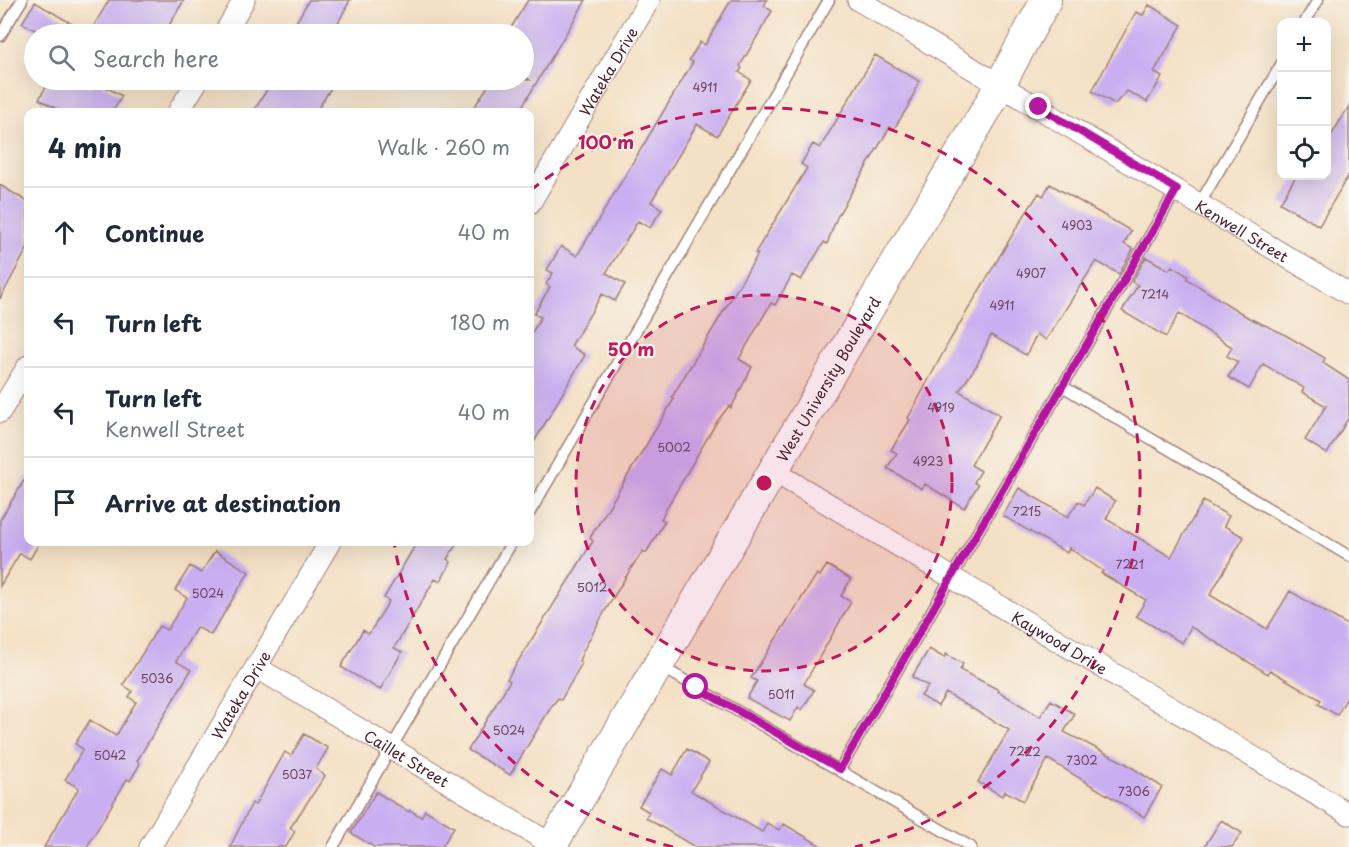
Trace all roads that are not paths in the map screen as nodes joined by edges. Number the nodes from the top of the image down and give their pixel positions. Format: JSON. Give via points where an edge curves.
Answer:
{"nodes":[{"id":1,"x":22,"y":0,"type":"edge"},
{"id":2,"x":244,"y":0,"type":"edge"},
{"id":3,"x":649,"y":0,"type":"edge"},
{"id":4,"x":829,"y":0,"type":"edge"},
{"id":5,"x":858,"y":0,"type":"edge"},
{"id":6,"x":1046,"y":0,"type":"edge"},
{"id":7,"x":1318,"y":0,"type":"edge"},
{"id":8,"x":1307,"y":18,"type":"edge"},
{"id":9,"x":230,"y":24,"type":"edge"},
{"id":10,"x":0,"y":36,"type":"edge"},
{"id":11,"x":1277,"y":70,"type":"edge"},
{"id":12,"x":1001,"y":85,"type":"junction"},
{"id":13,"x":192,"y":90,"type":"edge"},
{"id":14,"x":180,"y":108,"type":"edge"},
{"id":15,"x":1177,"y":189,"type":"junction"},
{"id":16,"x":534,"y":196,"type":"edge"},
{"id":17,"x":1200,"y":203,"type":"junction"},
{"id":18,"x":1349,"y":294,"type":"edge"},
{"id":19,"x":24,"y":373,"type":"edge"},
{"id":20,"x":1062,"y":386,"type":"junction"},
{"id":21,"x":0,"y":412,"type":"edge"},
{"id":22,"x":772,"y":471,"type":"junction"},
{"id":23,"x":534,"y":505,"type":"edge"},
{"id":24,"x":328,"y":546,"type":"edge"},
{"id":25,"x":510,"y":546,"type":"edge"},
{"id":26,"x":1349,"y":556,"type":"edge"},
{"id":27,"x":950,"y":576,"type":"junction"},
{"id":28,"x":658,"y":664,"type":"junction"},
{"id":29,"x":256,"y":667,"type":"junction"},
{"id":30,"x":391,"y":748,"type":"junction"},
{"id":31,"x":840,"y":769,"type":"junction"},
{"id":32,"x":1349,"y":814,"type":"edge"},
{"id":33,"x":553,"y":846,"type":"edge"},
{"id":34,"x":150,"y":847,"type":"edge"},
{"id":35,"x":333,"y":847,"type":"edge"},
{"id":36,"x":970,"y":847,"type":"edge"}],
"edges":[{"from":1,"to":10,"type":"lane"},
{"from":2,"to":9,"type":"street"},
{"from":3,"to":16,"type":"street","name":"Wateka Drive"},
{"from":4,"to":23,"type":"lane"},
{"from":5,"to":12,"type":"street","name":"Kenwell Street"},
{"from":6,"to":12,"type":"street","name":"West University Boulevard"},
{"from":7,"to":8,"type":"lane"},
{"from":11,"to":17,"type":"lane"},
{"from":12,"to":15,"type":"street","name":"Kenwell Street"},
{"from":12,"to":22,"type":"street","name":"West University Boulevard"},
{"from":13,"to":14,"type":"street"},
{"from":15,"to":17,"type":"street","name":"Kenwell Street"},
{"from":15,"to":20,"type":"lane"},
{"from":17,"to":18,"type":"street","name":"Kenwell Street"},
{"from":19,"to":21,"type":"street"},
{"from":20,"to":26,"type":"lane"},
{"from":20,"to":27,"type":"lane"},
{"from":22,"to":27,"type":"street","name":"Kaywood Drive"},
{"from":22,"to":28,"type":"street","name":"West University Boulevard"},
{"from":24,"to":29,"type":"street","name":"Wateka Drive"},
{"from":25,"to":30,"type":"lane"},
{"from":27,"to":31,"type":"lane"},
{"from":27,"to":32,"type":"street","name":"Kaywood Drive"},
{"from":28,"to":31,"type":"lane"},
{"from":28,"to":33,"type":"street","name":"West University Boulevard"},
{"from":29,"to":30,"type":"street","name":"Caillet Street"},
{"from":29,"to":34,"type":"street","name":"Wateka Drive"},
{"from":30,"to":33,"type":"street","name":"Caillet Street"},
{"from":30,"to":35,"type":"lane"},
{"from":31,"to":36,"type":"lane"}]}
